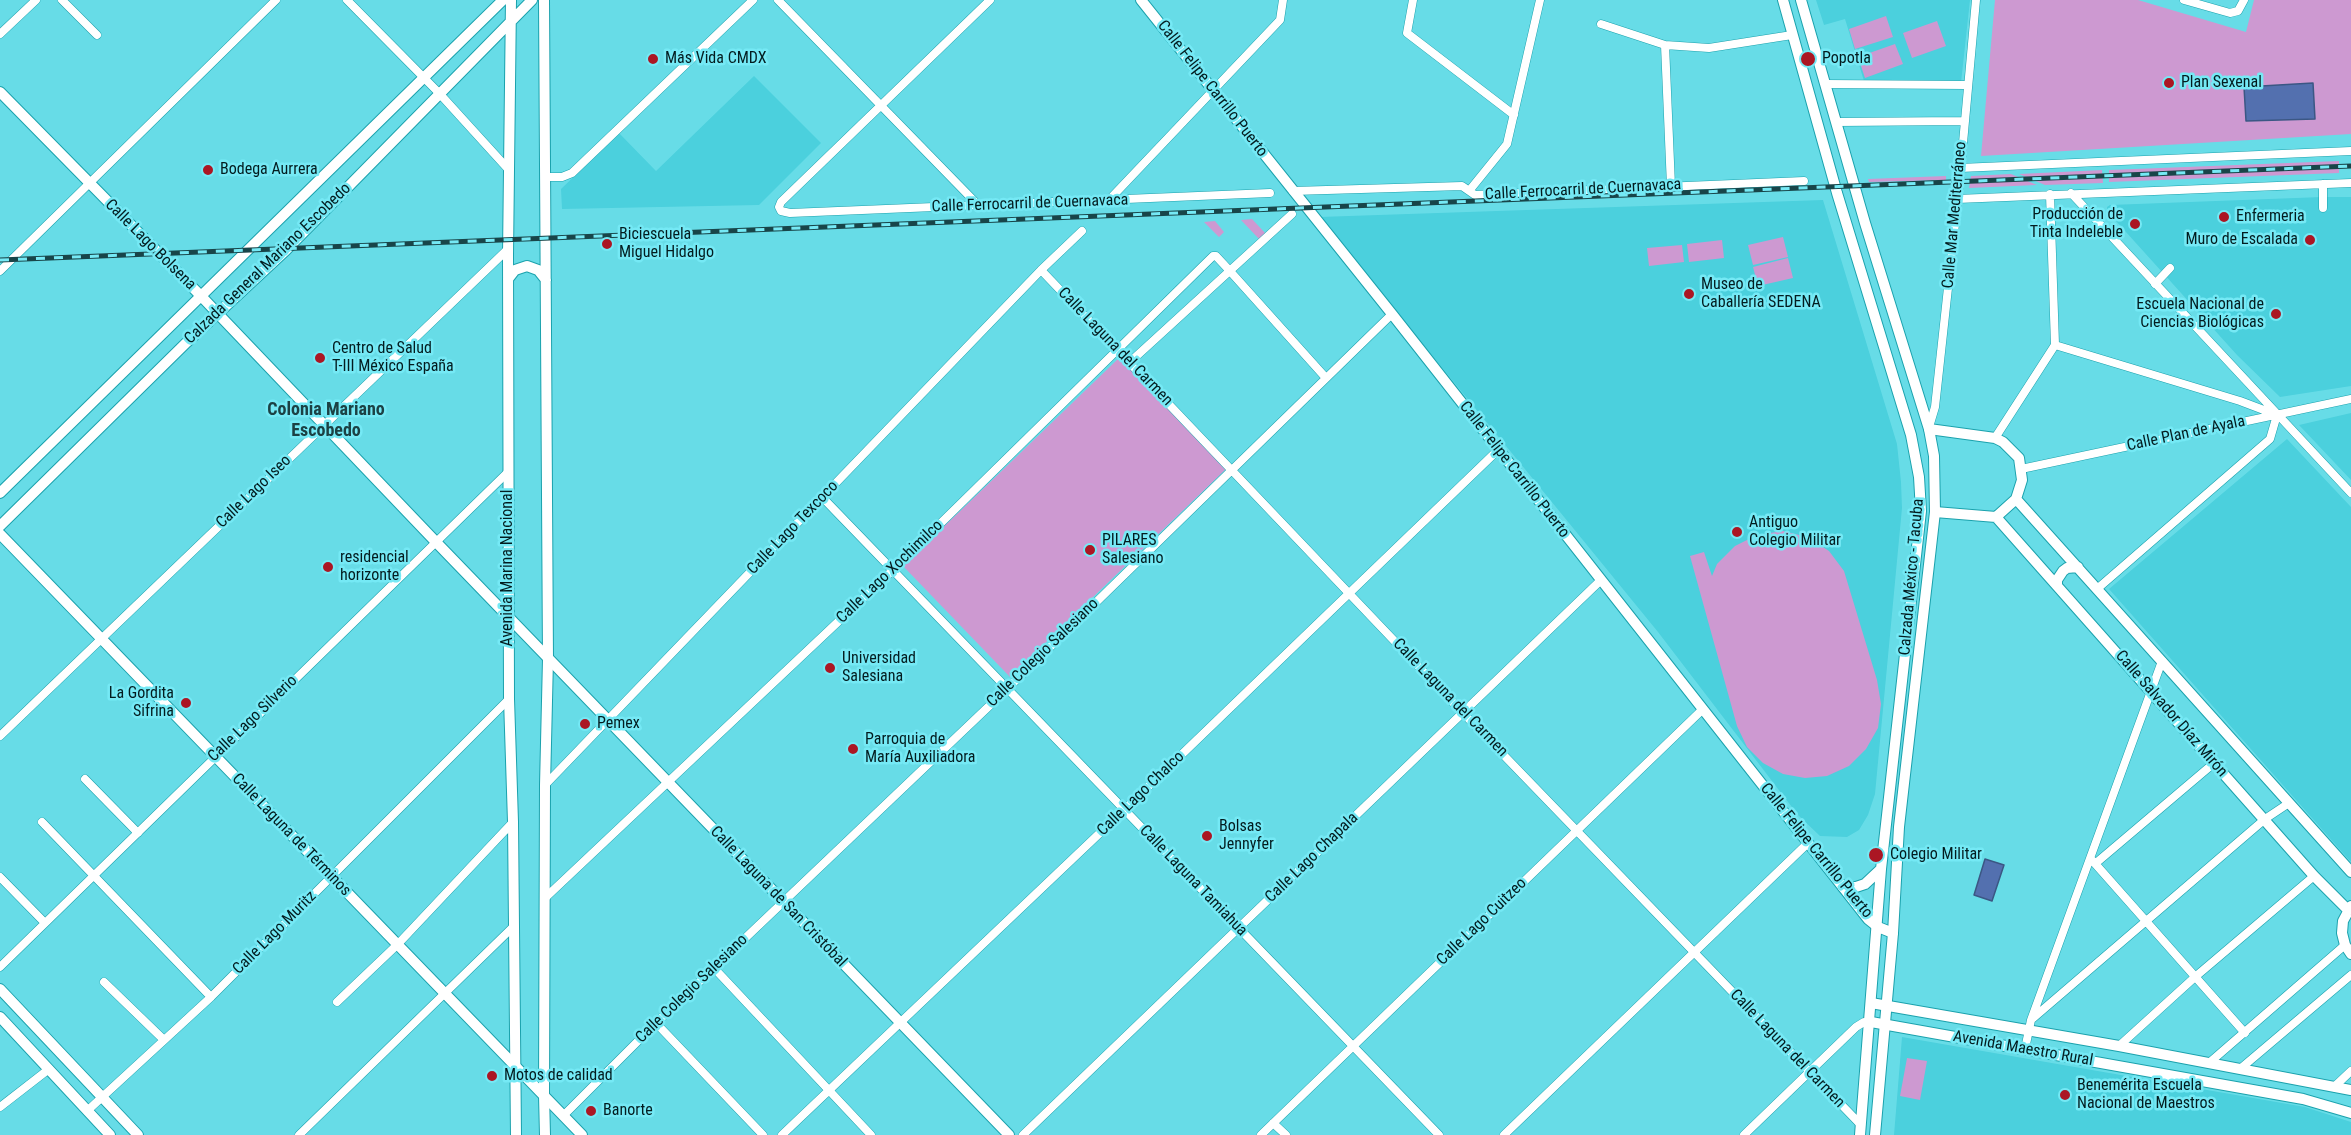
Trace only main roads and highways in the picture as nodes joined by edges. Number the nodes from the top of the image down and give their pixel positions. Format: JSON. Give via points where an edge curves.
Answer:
{"nodes":[{"id":1,"x":503,"y":0,"type":"edge"},
{"id":2,"x":511,"y":0,"type":"edge"},
{"id":3,"x":532,"y":0,"type":"edge"},
{"id":4,"x":544,"y":0,"type":"edge"},
{"id":5,"x":1783,"y":0,"type":"edge"},
{"id":6,"x":1801,"y":0,"type":"edge"},
{"id":7,"x":1147,"y":2,"type":"edge"},
{"id":8,"x":511,"y":20,"type":"junction"},
{"id":9,"x":0,"y":92,"type":"edge"},
{"id":10,"x":1844,"y":150,"type":"junction"},
{"id":11,"x":1827,"y":155,"type":"junction"},
{"id":12,"x":1865,"y":223,"type":"junction"},
{"id":13,"x":1846,"y":224,"type":"junction"},
{"id":14,"x":508,"y":252,"type":"junction"},
{"id":15,"x":546,"y":255,"type":"junction"},
{"id":16,"x":508,"y":279,"type":"junction"},
{"id":17,"x":546,"y":280,"type":"junction"},
{"id":18,"x":201,"y":296,"type":"junction"},
{"id":19,"x":218,"y":314,"type":"junction"},
{"id":20,"x":1929,"y":429,"type":"junction"},
{"id":21,"x":0,"y":493,"type":"edge"},
{"id":22,"x":2016,"y":499,"type":"junction"},
{"id":23,"x":1921,"y":511,"type":"junction"},
{"id":24,"x":1935,"y":512,"type":"junction"},
{"id":25,"x":1996,"y":517,"type":"junction"},
{"id":26,"x":0,"y":526,"type":"edge"},
{"id":27,"x":0,"y":534,"type":"edge"},
{"id":28,"x":2078,"y":567,"type":"junction"},
{"id":29,"x":2057,"y":585,"type":"junction"},
{"id":30,"x":508,"y":617,"type":"junction"},
{"id":31,"x":548,"y":659,"type":"junction"},
{"id":32,"x":1881,"y":869,"type":"junction"},
{"id":33,"x":2351,"y":872,"type":"edge"},
{"id":34,"x":1843,"y":887,"type":"junction"},
{"id":35,"x":2349,"y":908,"type":"edge"},
{"id":36,"x":1878,"y":927,"type":"junction"},
{"id":37,"x":1893,"y":933,"type":"junction"},
{"id":38,"x":2348,"y":950,"type":"edge"},
{"id":39,"x":0,"y":989,"type":"edge"},
{"id":40,"x":1871,"y":1003,"type":"junction"},
{"id":41,"x":1885,"y":1005,"type":"junction"},
{"id":42,"x":0,"y":1017,"type":"edge"},
{"id":43,"x":1870,"y":1022,"type":"junction"},
{"id":44,"x":1884,"y":1024,"type":"junction"},
{"id":45,"x":2093,"y":1041,"type":"junction"},
{"id":46,"x":2089,"y":1061,"type":"junction"},
{"id":47,"x":516,"y":1065,"type":"junction"},
{"id":48,"x":2351,"y":1090,"type":"edge"},
{"id":49,"x":544,"y":1095,"type":"junction"},
{"id":50,"x":2351,"y":1113,"type":"edge"},
{"id":51,"x":1861,"y":1130,"type":"edge"},
{"id":52,"x":110,"y":1135,"type":"edge"},
{"id":53,"x":138,"y":1135,"type":"edge"},
{"id":54,"x":516,"y":1135,"type":"edge"},
{"id":55,"x":545,"y":1135,"type":"edge"},
{"id":56,"x":582,"y":1135,"type":"edge"},
{"id":57,"x":1009,"y":1135,"type":"edge"},
{"id":58,"x":1875,"y":1135,"type":"edge"}],
"edges":[{"from":1,"to":18,"type":"main road","name":"Calzada General Mariano Escobedo"},
{"from":2,"to":8,"type":"main road","name":"Avenida Marina Nacional"},
{"from":3,"to":8,"type":"main road","name":"Calzada General Mariano Escobedo"},
{"from":4,"to":15,"type":"main road"},
{"from":5,"to":11,"type":"main road","name":"Calzada México - Tacuba"},
{"from":6,"to":10,"type":"main road","name":"Calzada México - Tacuba"},
{"from":7,"to":34,"type":"main road","name":"Calle Felipe Carrillo Puerto","via":[[1213,91]]},
{"from":8,"to":14,"type":"main road","name":"Avenida Marina Nacional"},
{"from":8,"to":19,"type":"main road","name":"Calzada General Mariano Escobedo"},
{"from":9,"to":18,"type":"main road","name":"Calle Lago Bolsena"},
{"from":10,"to":11,"type":"main road","via":[[1840,159]]},
{"from":10,"to":12,"type":"main road","name":"Calzada México - Tacuba"},
{"from":11,"to":13,"type":"main road","name":"Calzada México - Tacuba"},
{"from":12,"to":13,"type":"main road","via":[[1855,215]]},
{"from":12,"to":20,"type":"main road","name":"Calzada México - Tacuba"},
{"from":13,"to":23,"type":"main road","name":"Calzada México - Tacuba","via":[[1914,446]]},
{"from":14,"to":15,"type":"main road","via":[[526,265]]},
{"from":14,"to":16,"type":"main road","name":"Avenida Marina Nacional"},
{"from":15,"to":17,"type":"main road"},
{"from":16,"to":17,"type":"main road","via":[[515,270],[526,266],[538,270]]},
{"from":16,"to":30,"type":"main road","name":"Avenida Marina Nacional"},
{"from":17,"to":31,"type":"main road"},
{"from":18,"to":19,"type":"main road","name":"Calle Lago Bolsena"},
{"from":18,"to":21,"type":"main road","name":"Calzada General Mariano Escobedo"},
{"from":19,"to":26,"type":"main road","name":"Calzada General Mariano Escobedo"},
{"from":19,"to":30,"type":"main road","name":"Calle Lago Bolsena"},
{"from":20,"to":22,"type":"main road","via":[[1995,438],[2012,449],[2019,458],[2022,480]]},
{"from":20,"to":24,"type":"main road","name":"Calzada México - Tacuba","via":[[1934,456]]},
{"from":22,"to":25,"type":"main road"},
{"from":22,"to":28,"type":"main road","name":"Calle Salvador Díaz Mirón"},
{"from":23,"to":24,"type":"main road"},
{"from":23,"to":32,"type":"main road","name":"Calzada México - Tacuba"},
{"from":24,"to":25,"type":"main road"},
{"from":24,"to":37,"type":"main road","name":"Calzada México - Tacuba","via":[[1899,827]]},
{"from":25,"to":29,"type":"main road","name":"Calle Salvador Díaz Mirón"},
{"from":27,"to":47,"type":"main road","name":"Calle Laguna de Términos"},
{"from":28,"to":29,"type":"main road","via":[[2063,571]]},
{"from":28,"to":33,"type":"main road","name":"Calle Salvador Díaz Mirón"},
{"from":29,"to":35,"type":"main road","name":"Calle Salvador Díaz Mirón","via":[[2314,876]]},
{"from":30,"to":31,"type":"main road","name":"Calle Lago Bolsena"},
{"from":30,"to":47,"type":"main road","name":"Avenida Marina Nacional"},
{"from":31,"to":49,"type":"main road"},
{"from":31,"to":57,"type":"main road","name":"Calle Laguna de San Cristóbal"},
{"from":32,"to":34,"type":"main road","via":[[1865,884]]},
{"from":32,"to":36,"type":"main road","name":"Calzada México - Tacuba"},
{"from":34,"to":36,"type":"main road","name":"Calle Felipe Carrillo Puerto"},
{"from":35,"to":38,"type":"main road","via":[[2343,921]]},
{"from":36,"to":37,"type":"main road","name":"Calle Felipe Carrillo Puerto"},
{"from":36,"to":40,"type":"main road","name":"Calzada México - Tacuba"},
{"from":37,"to":41,"type":"main road","name":"Calzada México - Tacuba"},
{"from":39,"to":53,"type":"main road"},
{"from":40,"to":41,"type":"main road","name":"Avenida Maestro Rural"},
{"from":40,"to":43,"type":"main road","name":"Calzada México - Tacuba"},
{"from":41,"to":44,"type":"main road","name":"Calzada México - Tacuba"},
{"from":41,"to":45,"type":"main road","name":"Avenida Maestro Rural","via":[[2030,1025]]},
{"from":42,"to":52,"type":"main road"},
{"from":43,"to":44,"type":"main road","name":"Avenida Maestro Rural"},
{"from":43,"to":51,"type":"main road","name":"Calzada México - Tacuba"},
{"from":44,"to":46,"type":"main road","name":"Avenida Maestro Rural"},
{"from":44,"to":58,"type":"main road","name":"Calzada México - Tacuba"},
{"from":45,"to":46,"type":"main road"},
{"from":45,"to":48,"type":"main road","name":"Avenida Maestro Rural"},
{"from":46,"to":50,"type":"main road","name":"Avenida Maestro Rural","via":[[2303,1099]]},
{"from":47,"to":49,"type":"main road","name":"Calle Laguna de Términos"},
{"from":47,"to":54,"type":"main road","name":"Avenida Marina Nacional"},
{"from":49,"to":55,"type":"main road"},
{"from":49,"to":56,"type":"main road","name":"Calle Laguna de Términos"}]}
